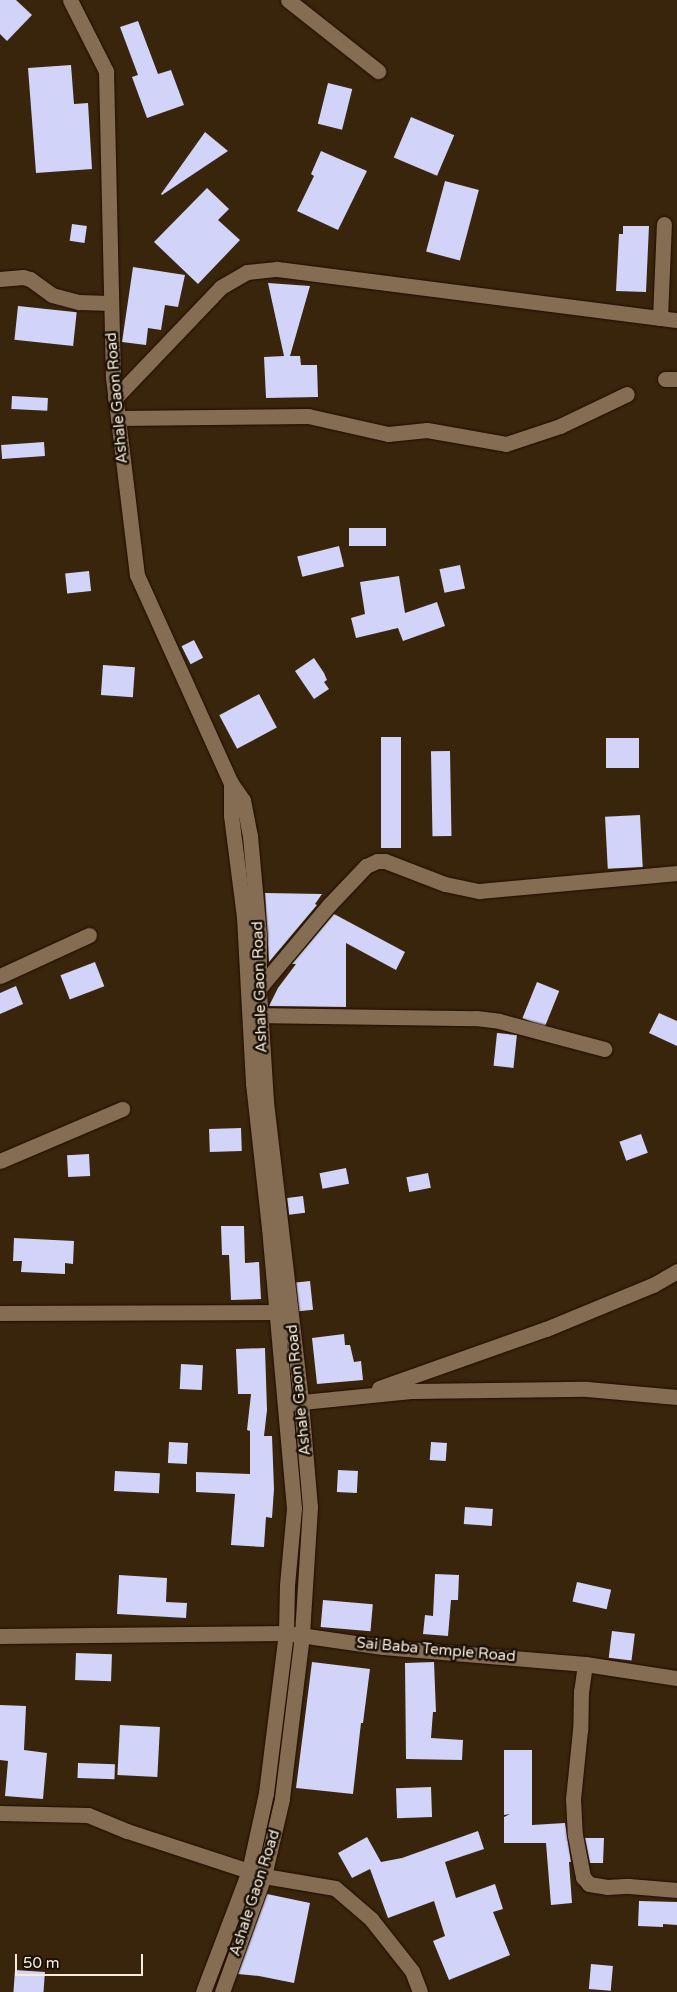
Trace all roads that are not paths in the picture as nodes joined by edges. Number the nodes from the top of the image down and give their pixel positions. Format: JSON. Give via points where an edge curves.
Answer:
{"nodes":[{"id":1,"x":70,"y":0,"type":"edge"},
{"id":2,"x":288,"y":0,"type":"edge"},
{"id":3,"x":378,"y":71,"type":"dead end"},
{"id":4,"x":664,"y":224,"type":"dead end"},
{"id":5,"x":0,"y":279,"type":"edge"},
{"id":6,"x":110,"y":303,"type":"junction"},
{"id":7,"x":660,"y":318,"type":"junction"},
{"id":8,"x":677,"y":320,"type":"edge"},
{"id":9,"x":627,"y":394,"type":"dead end"},
{"id":10,"x":115,"y":398,"type":"junction"},
{"id":11,"x":118,"y":418,"type":"junction"},
{"id":12,"x":677,"y":874,"type":"edge"},
{"id":13,"x":89,"y":935,"type":"dead end"},
{"id":14,"x":0,"y":976,"type":"edge"},
{"id":15,"x":254,"y":993,"type":"junction"},
{"id":16,"x":255,"y":1015,"type":"junction"},
{"id":17,"x":604,"y":1049,"type":"dead end"},
{"id":18,"x":122,"y":1109,"type":"dead end"},
{"id":19,"x":0,"y":1161,"type":"edge"},
{"id":20,"x":677,"y":1271,"type":"edge"},
{"id":21,"x":284,"y":1312,"type":"junction"},
{"id":22,"x":0,"y":1314,"type":"edge"},
{"id":23,"x":357,"y":1396,"type":"junction"},
{"id":24,"x":677,"y":1397,"type":"edge"},
{"id":25,"x":301,"y":1402,"type":"junction"},
{"id":26,"x":284,"y":1403,"type":"junction"},
{"id":27,"x":310,"y":1507,"type":"junction"},
{"id":28,"x":294,"y":1508,"type":"junction"},
{"id":29,"x":286,"y":1633,"type":"junction"},
{"id":30,"x":302,"y":1635,"type":"junction"},
{"id":31,"x":0,"y":1636,"type":"edge"},
{"id":32,"x":585,"y":1664,"type":"junction"},
{"id":33,"x":677,"y":1678,"type":"edge"},
{"id":34,"x":0,"y":1813,"type":"edge"},
{"id":35,"x":256,"y":1874,"type":"junction"},
{"id":36,"x":677,"y":1890,"type":"edge"},
{"id":37,"x":203,"y":1992,"type":"edge"},
{"id":38,"x":222,"y":1992,"type":"edge"},
{"id":39,"x":420,"y":1992,"type":"edge"}],
"edges":[{"from":1,"to":6,"type":"street","name":"Ashale Gaon Road","via":[[106,71]]},
{"from":2,"to":3,"type":"street"},
{"from":4,"to":7,"type":"street"},
{"from":5,"to":6,"type":"street","via":[[22,277],[52,295],[79,302]]},
{"from":6,"to":10,"type":"street","name":"Ashale Gaon Road"},
{"from":7,"to":8,"type":"street"},
{"from":7,"to":10,"type":"street","via":[[277,269],[248,272],[221,287]]},
{"from":9,"to":11,"type":"street","via":[[560,426],[506,444],[427,430],[388,434],[308,416]]},
{"from":10,"to":11,"type":"street","name":"Ashale Gaon Road"},
{"from":11,"to":15,"type":"street","name":"Ashale Gaon Road","via":[[137,575],[231,782],[243,800],[250,836],[259,934]]},
{"from":12,"to":15,"type":"street","via":[[479,891],[445,884],[386,861],[377,861],[366,866],[329,905]]},
{"from":13,"to":14,"type":"street"},
{"from":15,"to":16,"type":"street","name":"Ashale Gaon Road"},
{"from":16,"to":17,"type":"street","via":[[476,1018]]},
{"from":16,"to":21,"type":"street","name":"Ashale Gaon Road","via":[[252,1083]]},
{"from":18,"to":19,"type":"street"},
{"from":20,"to":23,"type":"street","via":[[653,1285],[546,1328]]},
{"from":21,"to":22,"type":"street"},
{"from":21,"to":25,"type":"street","name":"Ashale Gaon Road"},
{"from":21,"to":26,"type":"street","name":"Ashale Gaon Road"},
{"from":23,"to":24,"type":"street","via":[[413,1391],[587,1389]]},
{"from":23,"to":25,"type":"street"},
{"from":25,"to":26,"type":"street"},
{"from":25,"to":27,"type":"street","name":"Ashale Gaon Road"},
{"from":26,"to":28,"type":"street","name":"Ashale Gaon Road"},
{"from":27,"to":28,"type":"street"},
{"from":27,"to":30,"type":"street","name":"Ashale Gaon Road"},
{"from":28,"to":29,"type":"street","name":"Ashale Gaon Road"},
{"from":29,"to":30,"type":"street","name":"Sai Baba Temple Road"},
{"from":29,"to":31,"type":"street","name":"Sai Baba Temple Road"},
{"from":29,"to":35,"type":"street","name":"Ashale Gaon Road"},
{"from":30,"to":32,"type":"street","name":"Sai Baba Temple Road","via":[[383,1647]]},
{"from":30,"to":35,"type":"street","name":"Ashale Gaon Road","via":[[282,1799]]},
{"from":32,"to":33,"type":"street","name":"Sai Baba Temple Road"},
{"from":32,"to":36,"type":"street","via":[[573,1800],[575,1835],[583,1877],[589,1884],[607,1887]]},
{"from":34,"to":35,"type":"street","via":[[88,1815]]},
{"from":35,"to":37,"type":"street","name":"Ashale Gaon Road"},
{"from":35,"to":38,"type":"street","name":"Ashale Gaon Road"},
{"from":35,"to":39,"type":"street","via":[[335,1888],[371,1919],[412,1971]]}]}
